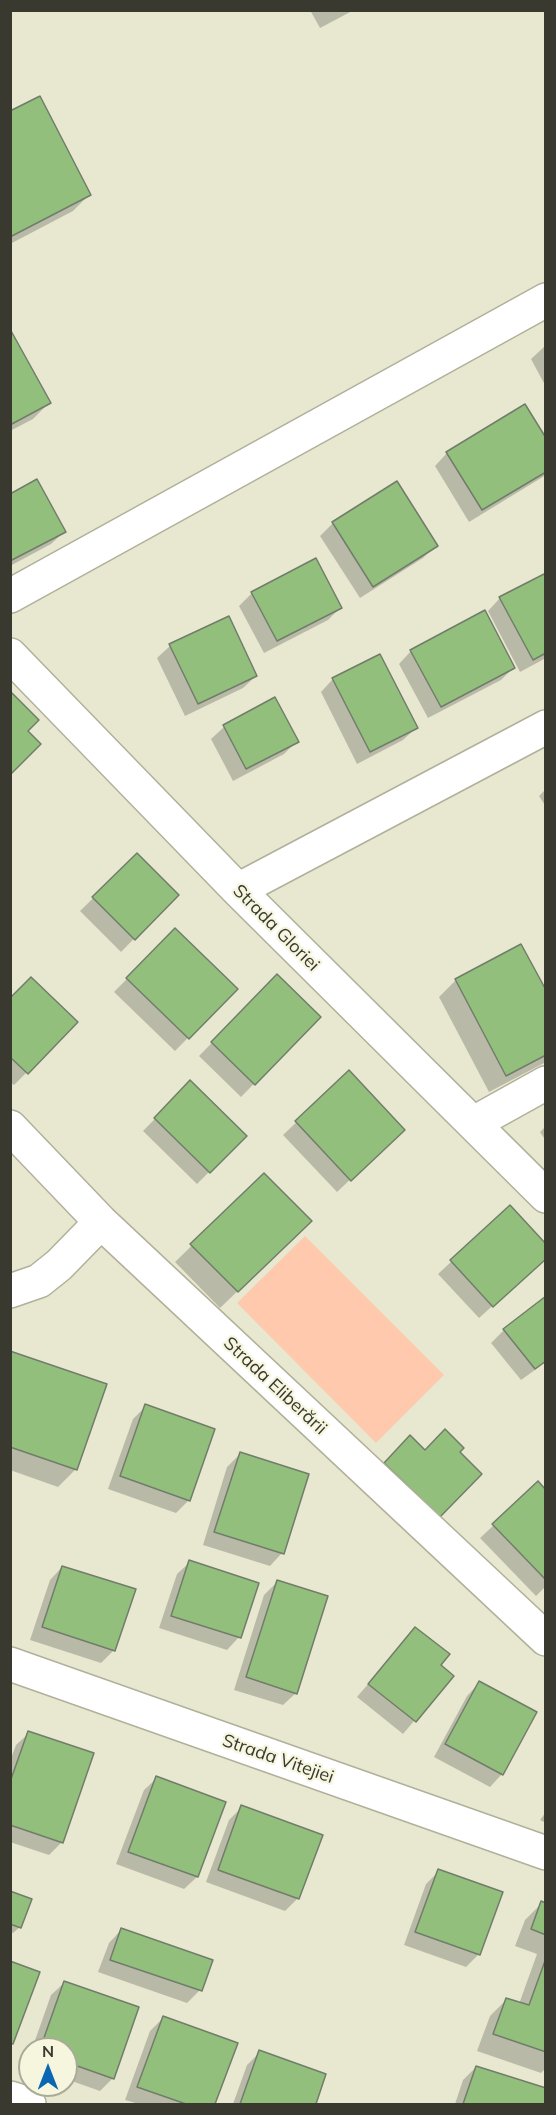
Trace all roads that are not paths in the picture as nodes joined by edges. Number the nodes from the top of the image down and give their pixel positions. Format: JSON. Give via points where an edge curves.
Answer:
{"nodes":[{"id":1,"x":546,"y":300,"type":"edge"},
{"id":2,"x":10,"y":596,"type":"edge"},
{"id":3,"x":10,"y":655,"type":"edge"},
{"id":4,"x":546,"y":727,"type":"edge"},
{"id":5,"x":237,"y":890,"type":"junction"},
{"id":6,"x":546,"y":1083,"type":"edge"},
{"id":7,"x":474,"y":1123,"type":"junction"},
{"id":8,"x":10,"y":1127,"type":"edge"},
{"id":9,"x":546,"y":1196,"type":"edge"},
{"id":10,"x":101,"y":1222,"type":"junction"},
{"id":11,"x":10,"y":1291,"type":"edge"},
{"id":12,"x":546,"y":1639,"type":"edge"},
{"id":13,"x":10,"y":1664,"type":"edge"},
{"id":14,"x":546,"y":1853,"type":"edge"},
{"id":15,"x":10,"y":2098,"type":"edge"},
{"id":16,"x":29,"y":2104,"type":"edge"}],
"edges":[{"from":1,"to":2,"type":"street"},
{"from":3,"to":5,"type":"street","name":"Strada Gloriei"},
{"from":4,"to":5,"type":"street"},
{"from":5,"to":7,"type":"street","name":"Strada Gloriei"},
{"from":6,"to":7,"type":"street"},
{"from":7,"to":9,"type":"street","name":"Strada Gloriei"},
{"from":8,"to":10,"type":"street","name":"Strada Eliberării"},
{"from":10,"to":11,"type":"street","via":[[39,1281]]},
{"from":10,"to":12,"type":"street","name":"Strada Eliberării"},
{"from":13,"to":14,"type":"street","name":"Strada Vitejiei"},
{"from":15,"to":16,"type":"street"}]}
